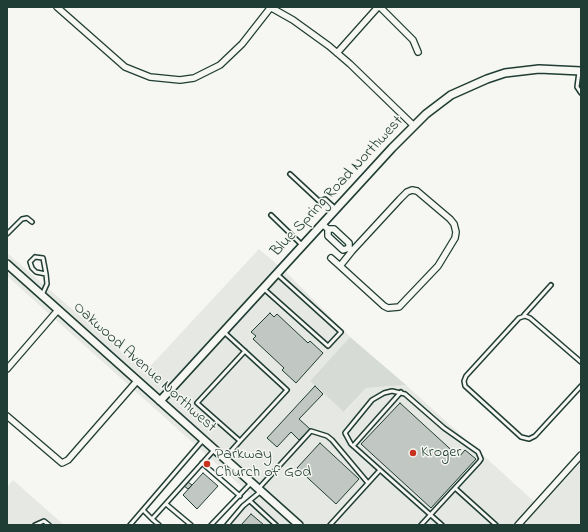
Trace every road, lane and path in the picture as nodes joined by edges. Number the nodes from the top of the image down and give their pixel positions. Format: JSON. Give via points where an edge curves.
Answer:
{"nodes":[{"id":1,"x":57,"y":7,"type":"edge"},
{"id":2,"x":270,"y":7,"type":"edge"},
{"id":3,"x":379,"y":7,"type":"edge"},
{"id":4,"x":418,"y":52,"type":"dead end"},
{"id":5,"x":337,"y":53,"type":"junction"},
{"id":6,"x":580,"y":70,"type":"edge"},
{"id":7,"x":581,"y":93,"type":"edge"},
{"id":8,"x":413,"y":126,"type":"junction"},
{"id":9,"x":290,"y":174,"type":"dead end"},
{"id":10,"x":336,"y":209,"type":"junction"},
{"id":11,"x":271,"y":215,"type":"dead end"},
{"id":12,"x":32,"y":222,"type":"dead end"},
{"id":13,"x":325,"y":227,"type":"junction"},
{"id":14,"x":7,"y":234,"type":"edge"},
{"id":15,"x":303,"y":246,"type":"junction"},
{"id":16,"x":350,"y":250,"type":"junction"},
{"id":17,"x":331,"y":258,"type":"dead end"},
{"id":18,"x":7,"y":264,"type":"edge"},
{"id":19,"x":340,"y":266,"type":"junction"},
{"id":20,"x":46,"y":274,"type":"junction"},
{"id":21,"x":277,"y":274,"type":"junction"},
{"id":22,"x":551,"y":284,"type":"dead end"},
{"id":23,"x":264,"y":289,"type":"junction"},
{"id":24,"x":42,"y":295,"type":"junction"},
{"id":25,"x":58,"y":310,"type":"junction"},
{"id":26,"x":523,"y":317,"type":"junction"},
{"id":27,"x":224,"y":332,"type":"junction"},
{"id":28,"x":245,"y":351,"type":"junction"},
{"id":29,"x":581,"y":362,"type":"edge"},
{"id":30,"x":7,"y":369,"type":"edge"},
{"id":31,"x":137,"y":381,"type":"junction"},
{"id":32,"x":581,"y":386,"type":"edge"},
{"id":33,"x":401,"y":392,"type":"junction"},
{"id":34,"x":160,"y":401,"type":"junction"},
{"id":35,"x":7,"y":416,"type":"edge"},
{"id":36,"x":203,"y":440,"type":"junction"},
{"id":37,"x":240,"y":441,"type":"junction"},
{"id":38,"x":354,"y":446,"type":"junction"},
{"id":39,"x":214,"y":450,"type":"junction"},
{"id":40,"x":581,"y":456,"type":"edge"},
{"id":41,"x":224,"y":459,"type":"junction"},
{"id":42,"x":202,"y":463,"type":"junction"},
{"id":43,"x":380,"y":470,"type":"junction"},
{"id":44,"x":251,"y":483,"type":"junction"},
{"id":45,"x":368,"y":483,"type":"junction"},
{"id":46,"x":455,"y":488,"type":"junction"},
{"id":47,"x":259,"y":490,"type":"junction"},
{"id":48,"x":240,"y":496,"type":"junction"},
{"id":49,"x":250,"y":501,"type":"junction"},
{"id":50,"x":166,"y":504,"type":"junction"},
{"id":51,"x":143,"y":510,"type":"junction"},
{"id":52,"x":431,"y":515,"type":"junction"},
{"id":53,"x":152,"y":519,"type":"junction"},
{"id":54,"x":35,"y":525,"type":"edge"},
{"id":55,"x":49,"y":525,"type":"edge"},
{"id":56,"x":130,"y":525,"type":"edge"},
{"id":57,"x":158,"y":525,"type":"edge"},
{"id":58,"x":191,"y":525,"type":"edge"},
{"id":59,"x":212,"y":525,"type":"edge"},
{"id":60,"x":227,"y":525,"type":"edge"},
{"id":61,"x":276,"y":525,"type":"edge"},
{"id":62,"x":299,"y":525,"type":"edge"},
{"id":63,"x":330,"y":525,"type":"edge"},
{"id":64,"x":421,"y":525,"type":"edge"},
{"id":65,"x":442,"y":525,"type":"edge"},
{"id":66,"x":496,"y":525,"type":"edge"},
{"id":67,"x":518,"y":525,"type":"edge"}],
"edges":[{"from":1,"to":2,"type":"street","via":[[125,67],[150,77],[180,80],[194,78],[220,65],[247,38]]},
{"from":2,"to":5,"type":"street","via":[[310,32]]},
{"from":3,"to":4,"type":"street","via":[[413,40]]},
{"from":3,"to":5,"type":"street"},
{"from":5,"to":8,"type":"street"},
{"from":6,"to":7,"type":"lane","via":[[577,87]]},
{"from":6,"to":8,"type":"street","name":"Blue Spring Road Northwest","via":[[521,70],[487,79],[451,95]]},
{"from":8,"to":10,"type":"street","name":"Blue Spring Road Northwest"},
{"from":9,"to":10,"type":"lane","via":[[319,201],[325,200]]},
{"from":10,"to":13,"type":"street","name":"Blue Spring Road Northwest"},
{"from":11,"to":15,"type":"lane"},
{"from":12,"to":14,"type":"lane","via":[[27,218],[22,219]]},
{"from":13,"to":15,"type":"street","name":"Blue Spring Road Northwest"},
{"from":13,"to":16,"type":"street","via":[[334,230],[349,243]]},
{"from":13,"to":16,"type":"street","via":[[328,236],[343,250]]},
{"from":15,"to":21,"type":"street","name":"Blue Spring Road Northwest"},
{"from":16,"to":19,"type":"street"},
{"from":16,"to":19,"type":"street","via":[[407,192],[412,190],[450,219],[456,232],[438,266],[399,307],[384,306]]},
{"from":17,"to":19,"type":"street"},
{"from":18,"to":24,"type":"street","name":"Oakwood Avenue Northwest"},
{"from":20,"to":20,"type":"lane","via":[[43,258],[35,257],[30,262],[36,272]]},
{"from":20,"to":24,"type":"lane","via":[[47,284]]},
{"from":21,"to":23,"type":"street","name":"Blue Spring Road Northwest"},
{"from":21,"to":23,"type":"lane","via":[[341,332],[328,346]]},
{"from":22,"to":26,"type":"lane"},
{"from":23,"to":27,"type":"street","name":"Blue Spring Road Northwest"},
{"from":24,"to":25,"type":"street","name":"Oakwood Avenue Northwest"},
{"from":25,"to":30,"type":"street"},
{"from":25,"to":31,"type":"street","name":"Oakwood Avenue Northwest"},
{"from":26,"to":29,"type":"lane","via":[[530,318]]},
{"from":26,"to":32,"type":"lane","via":[[519,318],[466,376],[465,386],[521,437],[529,439],[535,436]]},
{"from":27,"to":28,"type":"lane"},
{"from":27,"to":34,"type":"street","name":"Blue Spring Road Northwest"},
{"from":28,"to":37,"type":"lane","via":[[287,390]]},
{"from":28,"to":37,"type":"lane","via":[[197,402]]},
{"from":31,"to":34,"type":"street","name":"Oakwood Avenue Northwest"},
{"from":31,"to":35,"type":"street","via":[[68,460],[62,463]]},
{"from":33,"to":38,"type":"lane"},
{"from":33,"to":38,"type":"lane","via":[[384,392],[372,400],[346,430],[347,438]]},
{"from":33,"to":46,"type":"lane","via":[[480,455],[479,462]]},
{"from":34,"to":36,"type":"street","name":"Oakwood Avenue Northwest"},
{"from":36,"to":39,"type":"street","name":"Oakwood Avenue Northwest"},
{"from":36,"to":51,"type":"lane"},
{"from":37,"to":41,"type":"lane"},
{"from":38,"to":43,"type":"lane"},
{"from":39,"to":41,"type":"street","name":"Oakwood Avenue Northwest"},
{"from":39,"to":42,"type":"lane"},
{"from":40,"to":67,"type":"street"},
{"from":41,"to":44,"type":"street","name":"Oakwood Avenue Northwest"},
{"from":42,"to":48,"type":"lane"},
{"from":42,"to":50,"type":"lane"},
{"from":43,"to":45,"type":"lane"},
{"from":43,"to":52,"type":"lane"},
{"from":44,"to":47,"type":"street","name":"Oakwood Avenue Northwest"},
{"from":44,"to":48,"type":"lane"},
{"from":45,"to":47,"type":"lane","via":[[332,440],[312,431]]},
{"from":45,"to":63,"type":"lane"},
{"from":46,"to":52,"type":"lane"},
{"from":46,"to":66,"type":"lane"},
{"from":47,"to":49,"type":"lane"},
{"from":47,"to":62,"type":"street","name":"Oakwood Avenue Northwest"},
{"from":48,"to":59,"type":"lane"},
{"from":49,"to":60,"type":"lane"},
{"from":49,"to":61,"type":"lane"},
{"from":50,"to":53,"type":"lane"},
{"from":50,"to":58,"type":"lane"},
{"from":51,"to":53,"type":"lane"},
{"from":51,"to":56,"type":"lane"},
{"from":52,"to":64,"type":"lane"},
{"from":52,"to":65,"type":"lane"},
{"from":53,"to":57,"type":"lane"},
{"from":54,"to":55,"type":"lane","via":[[44,521]]}]}
